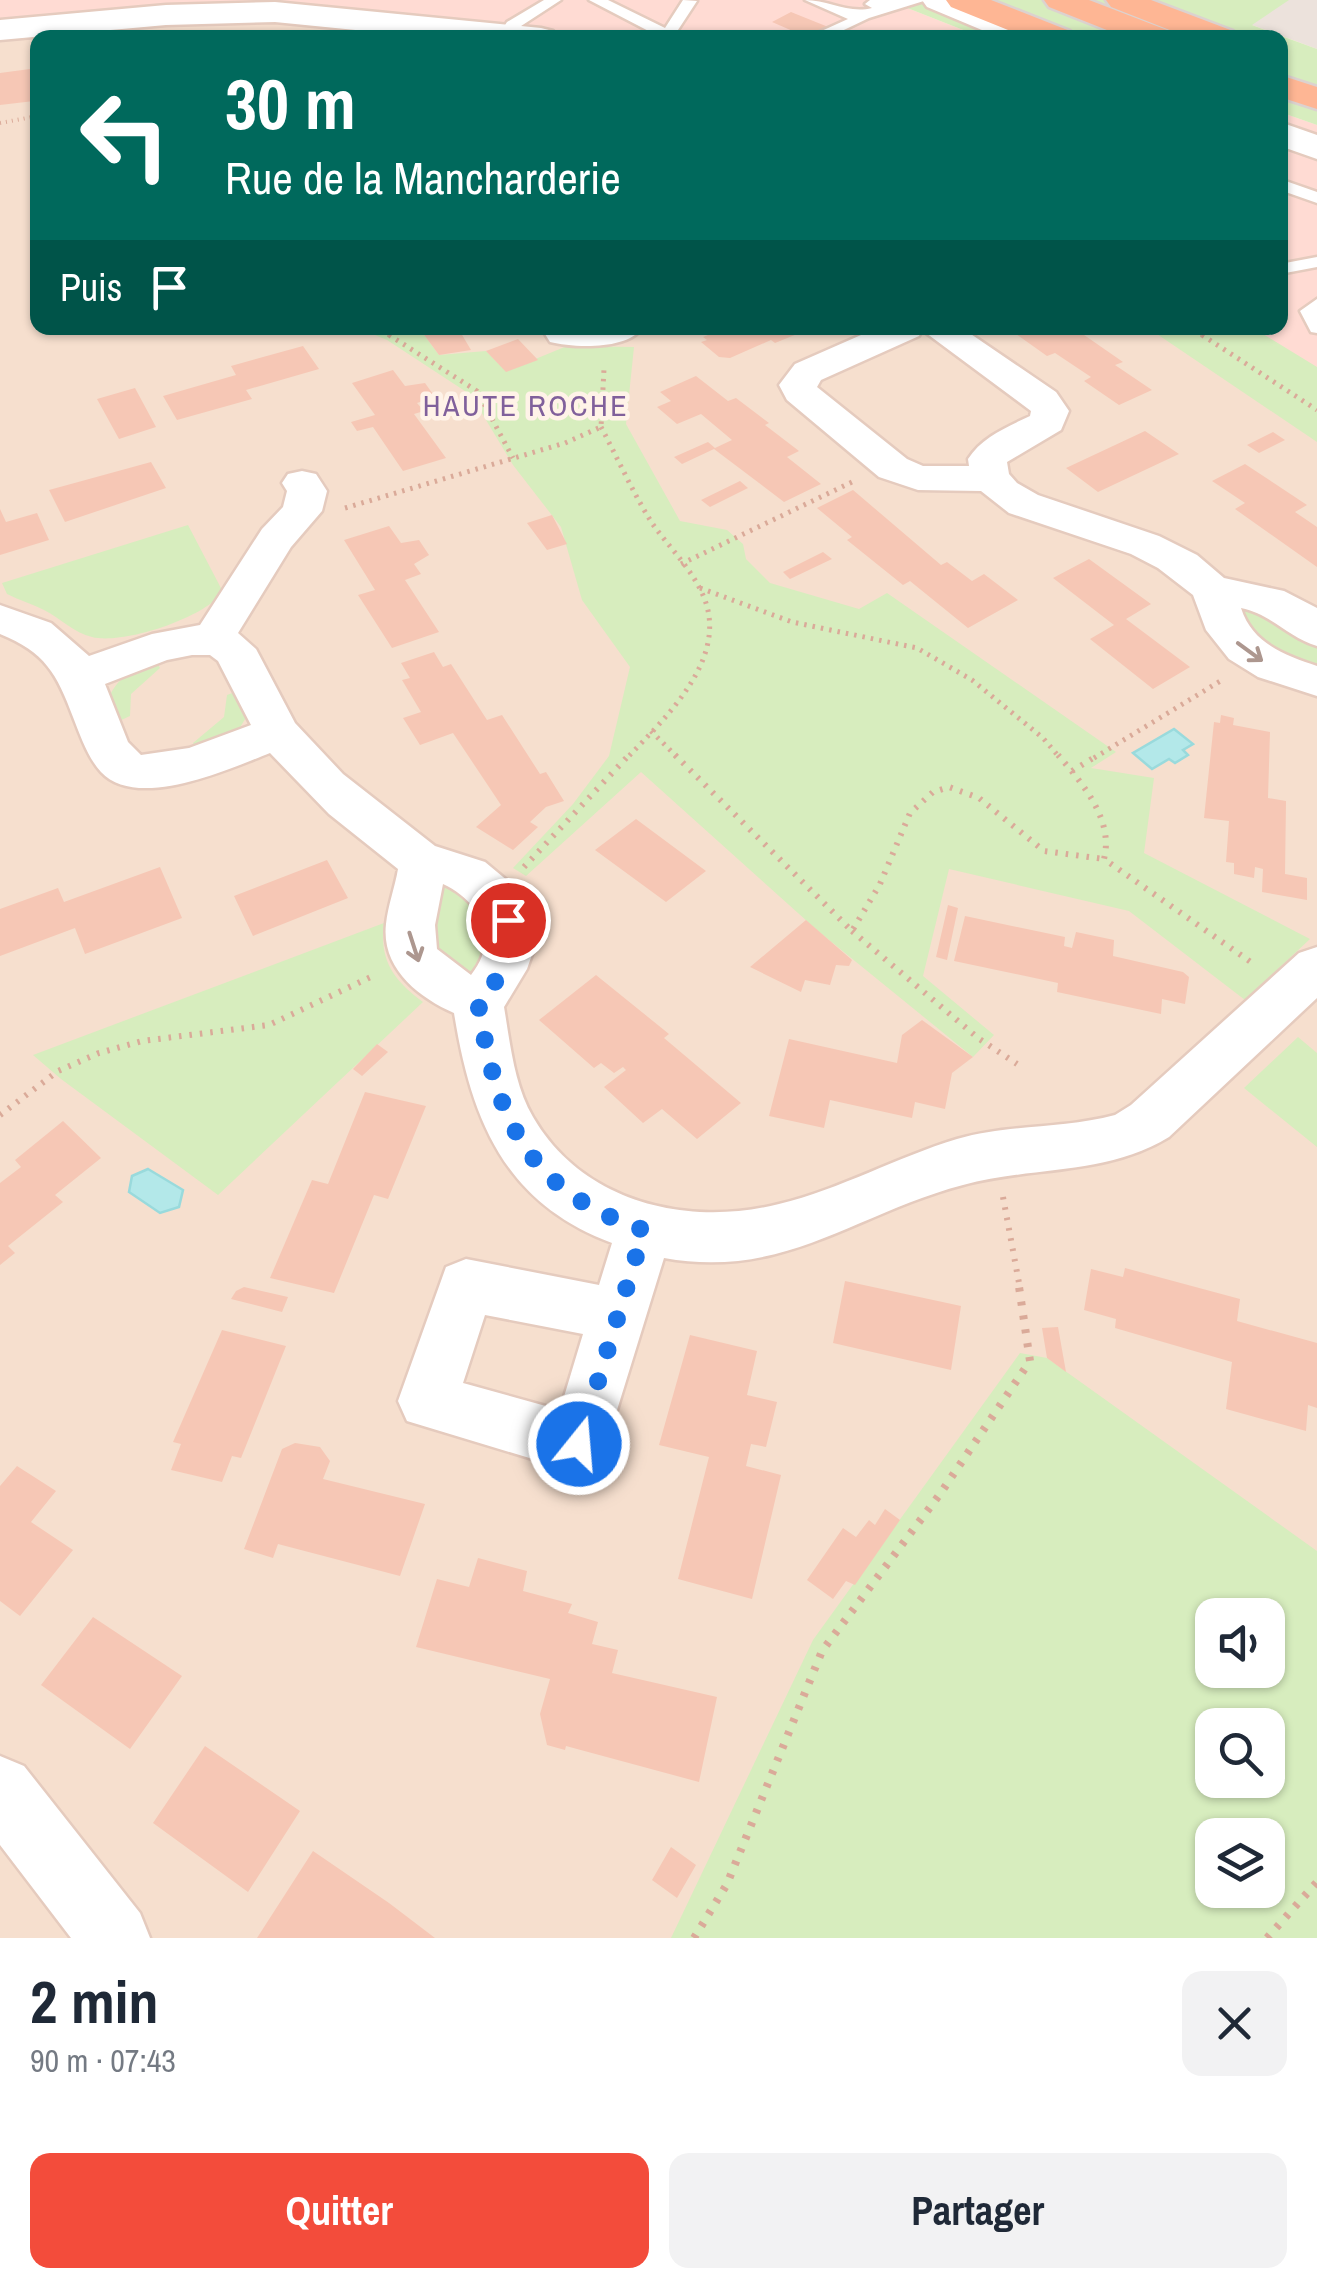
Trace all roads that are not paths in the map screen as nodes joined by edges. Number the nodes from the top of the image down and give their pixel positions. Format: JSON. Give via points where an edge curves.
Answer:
{"nodes":[{"id":1,"x":554,"y":0,"type":"edge"},
{"id":2,"x":596,"y":0,"type":"edge"},
{"id":3,"x":690,"y":0,"type":"edge"},
{"id":4,"x":812,"y":0,"type":"edge"},
{"id":5,"x":848,"y":0,"type":"edge"},
{"id":6,"x":920,"y":0,"type":"edge"},
{"id":7,"x":938,"y":0,"type":"edge"},
{"id":8,"x":962,"y":0,"type":"edge"},
{"id":9,"x":1060,"y":0,"type":"edge"},
{"id":10,"x":1122,"y":0,"type":"edge"},
{"id":11,"x":316,"y":7,"type":"edge"},
{"id":12,"x":889,"y":7,"type":"junction"},
{"id":13,"x":168,"y":8,"type":"edge"},
{"id":14,"x":862,"y":18,"type":"junction"},
{"id":15,"x":0,"y":30,"type":"edge"},
{"id":16,"x":462,"y":30,"type":"edge"},
{"id":17,"x":508,"y":30,"type":"edge"},
{"id":18,"x":661,"y":30,"type":"edge"},
{"id":19,"x":675,"y":30,"type":"edge"},
{"id":20,"x":833,"y":30,"type":"edge"},
{"id":21,"x":1011,"y":30,"type":"edge"},
{"id":22,"x":1038,"y":30,"type":"edge"},
{"id":23,"x":1137,"y":30,"type":"edge"},
{"id":24,"x":1200,"y":30,"type":"edge"},
{"id":25,"x":1288,"y":63,"type":"edge"},
{"id":26,"x":1317,"y":74,"type":"edge"},
{"id":27,"x":1288,"y":88,"type":"edge"},
{"id":28,"x":1317,"y":99,"type":"edge"},
{"id":29,"x":1288,"y":107,"type":"edge"},
{"id":30,"x":1317,"y":116,"type":"edge"},
{"id":31,"x":1288,"y":136,"type":"edge"},
{"id":32,"x":1317,"y":148,"type":"edge"},
{"id":33,"x":1288,"y":187,"type":"edge"},
{"id":34,"x":1317,"y":198,"type":"edge"},
{"id":35,"x":1317,"y":262,"type":"edge"},
{"id":36,"x":1288,"y":267,"type":"edge"},
{"id":37,"x":1317,"y":304,"type":"edge"},
{"id":38,"x":1317,"y":328,"type":"edge"},
{"id":39,"x":890,"y":335,"type":"edge"},
{"id":40,"x":948,"y":335,"type":"edge"},
{"id":41,"x":990,"y":479,"type":"junction"},
{"id":42,"x":302,"y":483,"type":"dead end"},
{"id":43,"x":1212,"y":591,"type":"junction"},
{"id":44,"x":0,"y":619,"type":"edge"},
{"id":45,"x":1317,"y":630,"type":"edge"},
{"id":46,"x":212,"y":640,"type":"junction"},
{"id":47,"x":80,"y":677,"type":"junction"},
{"id":48,"x":1317,"y":681,"type":"edge"},
{"id":49,"x":277,"y":733,"type":"junction"},
{"id":50,"x":422,"y":862,"type":"junction"},
{"id":51,"x":1317,"y":967,"type":"edge"},
{"id":52,"x":478,"y":1002,"type":"junction"},
{"id":53,"x":644,"y":1230,"type":"junction"},
{"id":54,"x":619,"y":1316,"type":"dead end"},
{"id":55,"x":0,"y":1790,"type":"edge"},
{"id":56,"x":114,"y":1938,"type":"edge"}],
"edges":[{"from":1,"to":17,"type":"lane"},
{"from":2,"to":18,"type":"lane"},
{"from":3,"to":19,"type":"lane"},
{"from":4,"to":14,"type":"lane"},
{"from":5,"to":12,"type":"lane"},
{"from":6,"to":12,"type":"lane"},
{"from":7,"to":21,"type":"street"},
{"from":8,"to":22,"type":"highway"},
{"from":9,"to":23,"type":"highway"},
{"from":10,"to":24,"type":"highway"},
{"from":11,"to":13,"type":"street"},
{"from":11,"to":16,"type":"street"},
{"from":12,"to":14,"type":"lane"},
{"from":13,"to":15,"type":"street"},
{"from":14,"to":20,"type":"lane"},
{"from":25,"to":26,"type":"highway"},
{"from":27,"to":28,"type":"highway"},
{"from":29,"to":30,"type":"highway"},
{"from":31,"to":32,"type":"street"},
{"from":33,"to":34,"type":"lane"},
{"from":35,"to":36,"type":"lane"},
{"from":37,"to":38,"type":"lane","via":[[1309,310]]},
{"from":39,"to":41,"type":"street","via":[[808,372],[800,392],[893,468],[932,479]]},
{"from":40,"to":41,"type":"street","via":[[1050,410],[1047,422],[994,451],[986,467]]},
{"from":41,"to":43,"type":"street","via":[[1021,504],[1169,557]]},
{"from":42,"to":46,"type":"street","via":[[306,504],[276,538]]},
{"from":43,"to":45,"type":"street","via":[[1274,602]]},
{"from":43,"to":48,"type":"street","one_way":true,"via":[[1224,626],[1246,652]]},
{"from":44,"to":47,"type":"street","via":[[50,641]]},
{"from":46,"to":47,"type":"street","via":[[180,642]]},
{"from":46,"to":49,"type":"street","via":[[240,656]]},
{"from":47,"to":49,"type":"street","via":[[118,762],[136,773],[169,770]]},
{"from":49,"to":50,"type":"street","via":[[338,796]]},
{"from":50,"to":52,"type":"street","one_way":true,"via":[[411,946],[432,976]]},
{"from":50,"to":52,"type":"street","via":[[468,874],[500,902],[508,920],[509,954]]},
{"from":51,"to":53,"type":"street","via":[[1126,1136],[959,1162],[752,1235],[680,1237]]},
{"from":52,"to":53,"type":"street","via":[[500,1103],[530,1158],[581,1203]]},
{"from":53,"to":54,"type":"street"},
{"from":55,"to":56,"type":"street"}]}
